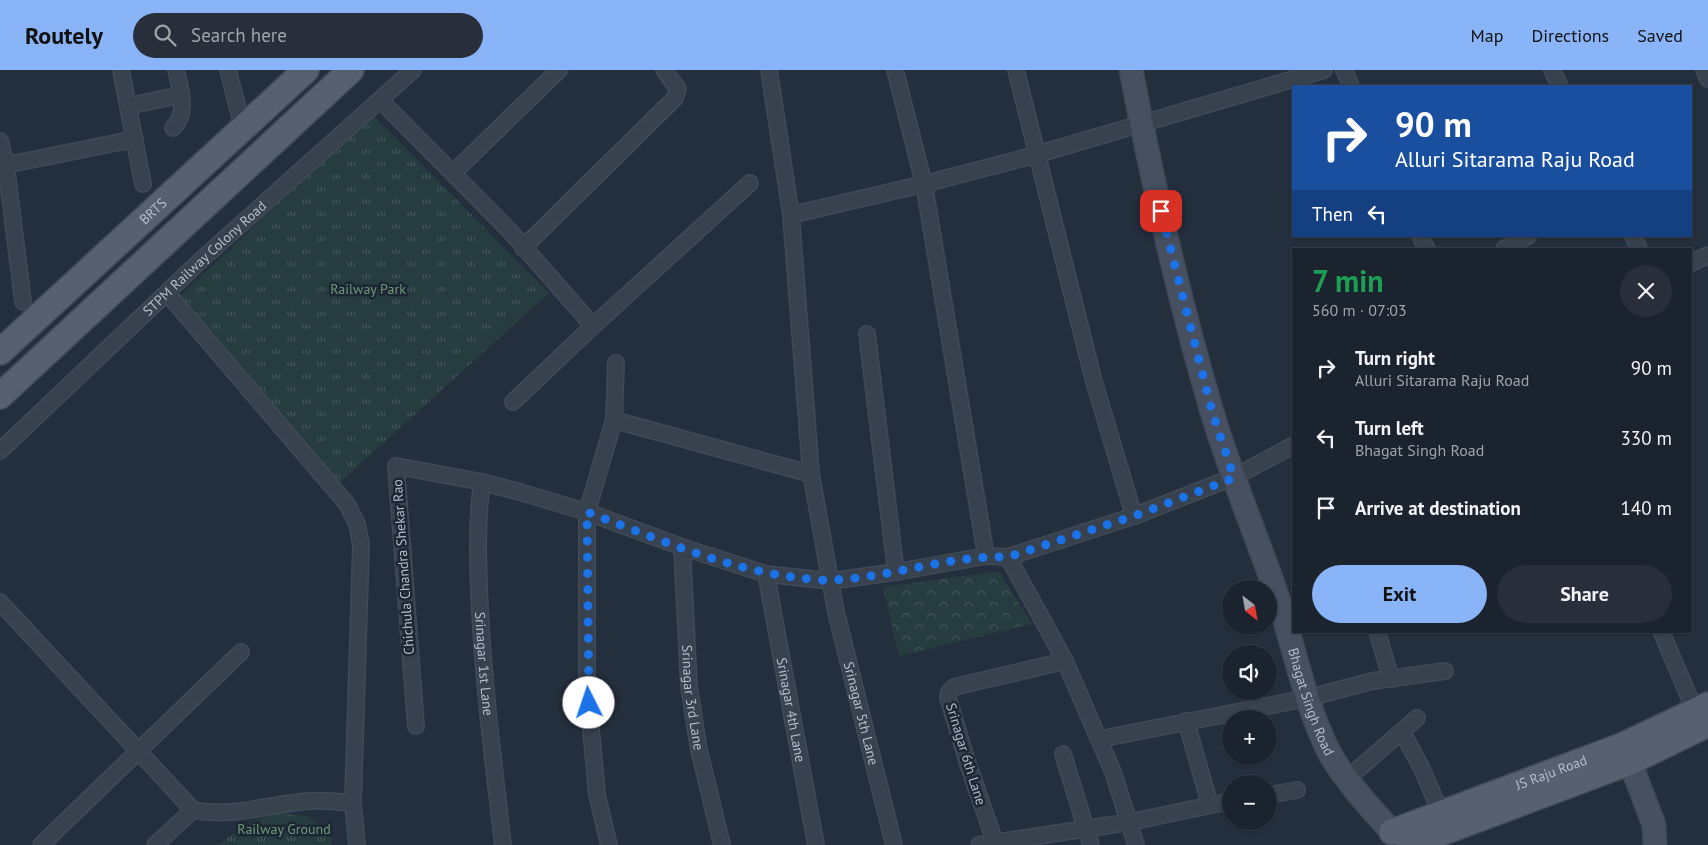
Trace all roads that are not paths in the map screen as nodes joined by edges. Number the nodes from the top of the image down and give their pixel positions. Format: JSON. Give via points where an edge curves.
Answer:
{"nodes":[{"id":1,"x":121,"y":70,"type":"edge"},
{"id":2,"x":176,"y":70,"type":"edge"},
{"id":3,"x":228,"y":70,"type":"edge"},
{"id":4,"x":306,"y":70,"type":"edge"},
{"id":5,"x":351,"y":70,"type":"edge"},
{"id":6,"x":413,"y":70,"type":"edge"},
{"id":7,"x":559,"y":70,"type":"edge"},
{"id":8,"x":664,"y":70,"type":"edge"},
{"id":9,"x":769,"y":70,"type":"edge"},
{"id":10,"x":895,"y":70,"type":"edge"},
{"id":11,"x":1016,"y":70,"type":"edge"},
{"id":12,"x":1130,"y":70,"type":"edge"},
{"id":13,"x":1324,"y":70,"type":"edge"},
{"id":14,"x":1344,"y":70,"type":"edge"},
{"id":15,"x":1552,"y":70,"type":"edge"},
{"id":16,"x":1704,"y":70,"type":"edge"},
{"id":17,"x":1296,"y":73,"type":"edge"},
{"id":18,"x":1708,"y":79,"type":"edge"},
{"id":19,"x":1351,"y":85,"type":"edge"},
{"id":20,"x":1560,"y":85,"type":"edge"},
{"id":21,"x":181,"y":95,"type":"junction"},
{"id":22,"x":381,"y":101,"type":"junction"},
{"id":23,"x":128,"y":106,"type":"junction"},
{"id":24,"x":1141,"y":122,"type":"junction"},
{"id":25,"x":173,"y":128,"type":"dead end"},
{"id":26,"x":243,"y":128,"type":"junction"},
{"id":27,"x":135,"y":139,"type":"junction"},
{"id":28,"x":0,"y":141,"type":"edge"},
{"id":29,"x":1035,"y":155,"type":"junction"},
{"id":30,"x":6,"y":165,"type":"junction"},
{"id":31,"x":453,"y":173,"type":"junction"},
{"id":32,"x":750,"y":183,"type":"dead end"},
{"id":33,"x":143,"y":184,"type":"dead end"},
{"id":34,"x":924,"y":184,"type":"junction"},
{"id":35,"x":791,"y":215,"type":"junction"},
{"id":36,"x":1526,"y":237,"type":"edge"},
{"id":37,"x":523,"y":248,"type":"junction"},
{"id":38,"x":1506,"y":248,"type":"edge"},
{"id":39,"x":1708,"y":255,"type":"edge"},
{"id":40,"x":1692,"y":263,"type":"edge"},
{"id":41,"x":167,"y":293,"type":"junction"},
{"id":42,"x":23,"y":302,"type":"dead end"},
{"id":43,"x":592,"y":326,"type":"junction"},
{"id":44,"x":867,"y":334,"type":"dead end"},
{"id":45,"x":0,"y":352,"type":"edge"},
{"id":46,"x":616,"y":364,"type":"dead end"},
{"id":47,"x":0,"y":396,"type":"edge"},
{"id":48,"x":513,"y":402,"type":"dead end"},
{"id":49,"x":614,"y":420,"type":"junction"},
{"id":50,"x":1292,"y":446,"type":"edge"},
{"id":51,"x":0,"y":451,"type":"edge"},
{"id":52,"x":811,"y":474,"type":"junction"},
{"id":53,"x":1234,"y":478,"type":"junction"},
{"id":54,"x":482,"y":482,"type":"junction"},
{"id":55,"x":587,"y":512,"type":"junction"},
{"id":56,"x":1134,"y":516,"type":"junction"},
{"id":57,"x":682,"y":547,"type":"junction"},
{"id":58,"x":986,"y":556,"type":"junction"},
{"id":59,"x":1008,"y":557,"type":"junction"},
{"id":60,"x":896,"y":572,"type":"junction"},
{"id":61,"x":766,"y":574,"type":"junction"},
{"id":62,"x":830,"y":580,"type":"junction"},
{"id":63,"x":0,"y":602,"type":"edge"},
{"id":64,"x":1378,"y":633,"type":"edge"},
{"id":65,"x":1662,"y":633,"type":"edge"},
{"id":66,"x":241,"y":652,"type":"dead end"},
{"id":67,"x":1065,"y":661,"type":"junction"},
{"id":68,"x":1445,"y":671,"type":"dead end"},
{"id":69,"x":1391,"y":679,"type":"junction"},
{"id":70,"x":1308,"y":698,"type":"junction"},
{"id":71,"x":1704,"y":713,"type":"edge"},
{"id":72,"x":1417,"y":718,"type":"dead end"},
{"id":73,"x":1186,"y":721,"type":"junction"},
{"id":74,"x":416,"y":726,"type":"dead end"},
{"id":75,"x":1402,"y":732,"type":"junction"},
{"id":76,"x":1100,"y":739,"type":"junction"},
{"id":77,"x":139,"y":752,"type":"junction"},
{"id":78,"x":1627,"y":753,"type":"junction"},
{"id":79,"x":1063,"y":754,"type":"dead end"},
{"id":80,"x":1348,"y":778,"type":"junction"},
{"id":81,"x":1297,"y":790,"type":"dead end"},
{"id":82,"x":1277,"y":794,"type":"edge"},
{"id":83,"x":352,"y":803,"type":"junction"},
{"id":84,"x":1222,"y":803,"type":"edge"},
{"id":85,"x":1210,"y":805,"type":"junction"},
{"id":86,"x":193,"y":810,"type":"junction"},
{"id":87,"x":1441,"y":814,"type":"junction"},
{"id":88,"x":1480,"y":818,"type":"junction"},
{"id":89,"x":1130,"y":822,"type":"junction"},
{"id":90,"x":1086,"y":828,"type":"junction"},
{"id":91,"x":1403,"y":841,"type":"edge"},
{"id":92,"x":996,"y":843,"type":"edge"},
{"id":93,"x":41,"y":845,"type":"edge"},
{"id":94,"x":155,"y":845,"type":"edge"},
{"id":95,"x":357,"y":845,"type":"edge"},
{"id":96,"x":503,"y":845,"type":"edge"},
{"id":97,"x":609,"y":845,"type":"edge"},
{"id":98,"x":722,"y":845,"type":"edge"},
{"id":99,"x":816,"y":845,"type":"edge"},
{"id":100,"x":894,"y":845,"type":"edge"},
{"id":101,"x":978,"y":845,"type":"edge"},
{"id":102,"x":1091,"y":845,"type":"edge"},
{"id":103,"x":1136,"y":845,"type":"edge"},
{"id":104,"x":1461,"y":845,"type":"edge"},
{"id":105,"x":1656,"y":845,"type":"edge"}],
"edges":[{"from":1,"to":23,"type":"street"},
{"from":2,"to":21,"type":"street"},
{"from":3,"to":26,"type":"street"},
{"from":4,"to":26,"type":"main road","name":"BRTS"},
{"from":5,"to":47,"type":"main road"},
{"from":6,"to":22,"type":"street","name":"STPM Railway Colony Road"},
{"from":7,"to":31,"type":"street"},
{"from":8,"to":37,"type":"street","via":[[678,89],[675,98]]},
{"from":9,"to":35,"type":"street","name":"Srinagar 5th Lane"},
{"from":10,"to":34,"type":"street"},
{"from":11,"to":29,"type":"street"},
{"from":12,"to":24,"type":"street","name":"Bhagat Singh Road"},
{"from":13,"to":17,"type":"street"},
{"from":14,"to":19,"type":"street"},
{"from":15,"to":20,"type":"street"},
{"from":16,"to":18,"type":"street"},
{"from":17,"to":24,"type":"street"},
{"from":21,"to":23,"type":"street"},
{"from":21,"to":25,"type":"street","via":[[182,114]]},
{"from":22,"to":31,"type":"street"},
{"from":22,"to":41,"type":"street","name":"STPM Railway Colony Road"},
{"from":23,"to":27,"type":"street"},
{"from":24,"to":29,"type":"street"},
{"from":24,"to":53,"type":"street","name":"Bhagat Singh Road","via":[[1176,277],[1212,411]]},
{"from":26,"to":45,"type":"main road","name":"BRTS"},
{"from":27,"to":30,"type":"street"},
{"from":27,"to":33,"type":"street"},
{"from":28,"to":30,"type":"street"},
{"from":29,"to":34,"type":"street"},
{"from":29,"to":56,"type":"street","via":[[1093,378]]},
{"from":30,"to":42,"type":"street"},
{"from":31,"to":37,"type":"street"},
{"from":32,"to":43,"type":"street"},
{"from":34,"to":35,"type":"street"},
{"from":34,"to":58,"type":"street"},
{"from":35,"to":52,"type":"street","name":"Srinagar 5th Lane"},
{"from":36,"to":38,"type":"street"},
{"from":37,"to":43,"type":"street"},
{"from":39,"to":40,"type":"street"},
{"from":41,"to":51,"type":"street","name":"STPM Railway Colony Road"},
{"from":41,"to":83,"type":"street","via":[[347,504],[357,524],[361,544]]},
{"from":43,"to":48,"type":"street"},
{"from":44,"to":60,"type":"street"},
{"from":46,"to":49,"type":"street"},
{"from":49,"to":52,"type":"street"},
{"from":49,"to":55,"type":"street"},
{"from":50,"to":53,"type":"street"},
{"from":52,"to":62,"type":"street","name":"Srinagar 5th Lane"},
{"from":53,"to":56,"type":"street"},
{"from":53,"to":70,"type":"street","name":"Bhagat Singh Road","via":[[1276,592]]},
{"from":54,"to":55,"type":"street"},
{"from":54,"to":74,"type":"street","name":"Chichula Chandra Shekar Rao","via":[[396,466]]},
{"from":54,"to":96,"type":"street","name":"Srinagar 1st Lane","via":[[477,553],[484,687]]},
{"from":55,"to":57,"type":"street"},
{"from":55,"to":97,"type":"street","via":[[588,684],[596,795]]},
{"from":56,"to":59,"type":"street"},
{"from":57,"to":61,"type":"street"},
{"from":57,"to":98,"type":"street","name":"Srinagar 3rd Lane","via":[[689,687],[699,750]]},
{"from":58,"to":59,"type":"street"},
{"from":58,"to":60,"type":"street"},
{"from":59,"to":67,"type":"street"},
{"from":60,"to":62,"type":"street"},
{"from":61,"to":62,"type":"street"},
{"from":61,"to":99,"type":"street","name":"Srinagar 4th Lane"},
{"from":62,"to":100,"type":"street","name":"Srinagar 5th Lane"},
{"from":63,"to":77,"type":"street"},
{"from":64,"to":69,"type":"street"},
{"from":65,"to":71,"type":"street"},
{"from":66,"to":77,"type":"street"},
{"from":67,"to":76,"type":"street"},
{"from":67,"to":92,"type":"street","name":"Srinagar 6th Lane","via":[[954,687],[949,692],[967,761]]},
{"from":68,"to":69,"type":"street"},
{"from":69,"to":70,"type":"street"},
{"from":70,"to":73,"type":"street"},
{"from":70,"to":80,"type":"street","name":"Bhagat Singh Road","via":[[1326,747]]},
{"from":71,"to":78,"type":"main road","name":"JS Raju Road"},
{"from":72,"to":75,"type":"street"},
{"from":73,"to":76,"type":"street"},
{"from":73,"to":85,"type":"street"},
{"from":75,"to":80,"type":"street"},
{"from":75,"to":87,"type":"street"},
{"from":76,"to":89,"type":"street"},
{"from":77,"to":86,"type":"street"},
{"from":77,"to":93,"type":"street"},
{"from":78,"to":87,"type":"main road","name":"JS Raju Road"},
{"from":78,"to":88,"type":"main road","name":"JS Raju Road"},
{"from":78,"to":105,"type":"street","via":[[1654,824]]},
{"from":79,"to":90,"type":"street"},
{"from":80,"to":91,"type":"street","name":"Bhagat Singh Road","via":[[1368,806]]},
{"from":81,"to":82,"type":"street"},
{"from":83,"to":86,"type":"street","via":[[311,800],[227,813]]},
{"from":83,"to":95,"type":"street"},
{"from":84,"to":85,"type":"street"},
{"from":85,"to":89,"type":"street"},
{"from":86,"to":94,"type":"street"},
{"from":87,"to":91,"type":"main road","name":"JS Raju Road"},
{"from":88,"to":91,"type":"main road","name":"JS Raju Road"},
{"from":88,"to":104,"type":"main road"},
{"from":89,"to":90,"type":"street"},
{"from":89,"to":103,"type":"street"},
{"from":90,"to":92,"type":"street"},
{"from":90,"to":102,"type":"street"},
{"from":92,"to":101,"type":"street"}]}
